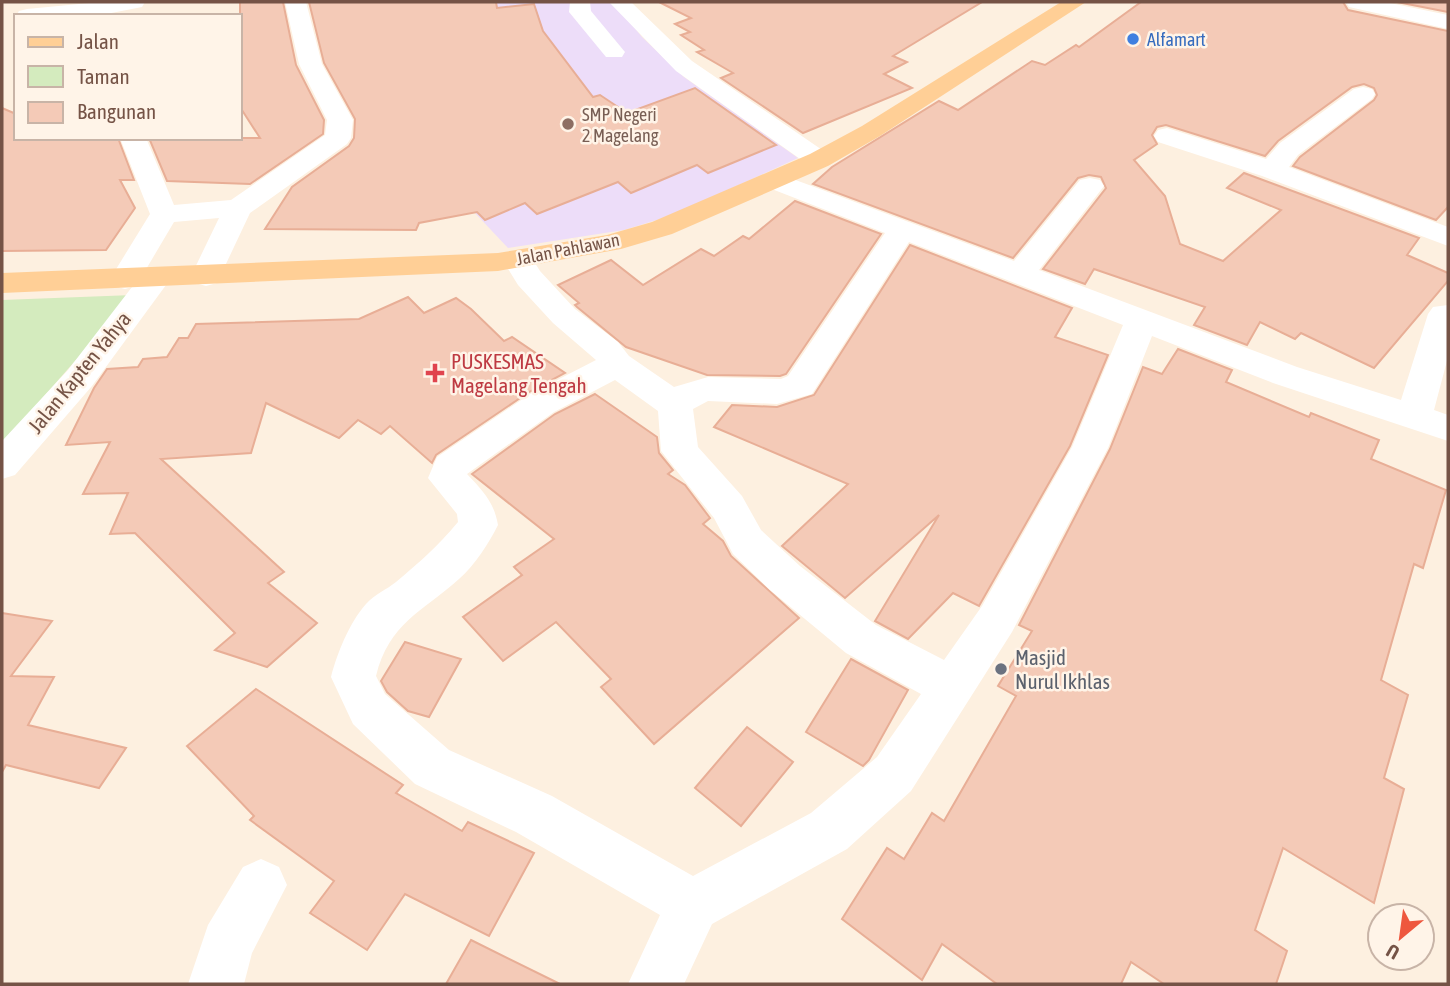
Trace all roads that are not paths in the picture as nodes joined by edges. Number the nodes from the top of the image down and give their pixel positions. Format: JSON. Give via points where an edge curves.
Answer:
{"nodes":[{"id":1,"x":134,"y":2,"type":"edge"},
{"id":2,"x":295,"y":2,"type":"edge"},
{"id":3,"x":580,"y":2,"type":"edge"},
{"id":4,"x":619,"y":2,"type":"edge"},
{"id":5,"x":1075,"y":2,"type":"edge"},
{"id":6,"x":1357,"y":2,"type":"edge"},
{"id":7,"x":85,"y":13,"type":"edge"},
{"id":8,"x":1448,"y":22,"type":"edge"},
{"id":9,"x":614,"y":52,"type":"dead end"},
{"id":10,"x":1363,"y":94,"type":"dead end"},
{"id":11,"x":1167,"y":136,"type":"dead end"},
{"id":12,"x":134,"y":140,"type":"edge"},
{"id":13,"x":819,"y":160,"type":"junction"},
{"id":14,"x":1272,"y":170,"type":"junction"},
{"id":15,"x":774,"y":180,"type":"junction"},
{"id":16,"x":1090,"y":186,"type":"dead end"},
{"id":17,"x":238,"y":208,"type":"junction"},
{"id":18,"x":164,"y":214,"type":"junction"},
{"id":19,"x":1443,"y":226,"type":"edge"},
{"id":20,"x":903,"y":228,"type":"junction"},
{"id":21,"x":517,"y":259,"type":"junction"},
{"id":22,"x":1020,"y":274,"type":"junction"},
{"id":23,"x":206,"y":276,"type":"junction"},
{"id":24,"x":140,"y":278,"type":"junction"},
{"id":25,"x":2,"y":284,"type":"edge"},
{"id":26,"x":1444,"y":314,"type":"dead end"},
{"id":27,"x":1141,"y":322,"type":"junction"},
{"id":28,"x":617,"y":364,"type":"junction"},
{"id":29,"x":675,"y":406,"type":"junction"},
{"id":30,"x":1414,"y":417,"type":"junction"},
{"id":31,"x":1448,"y":428,"type":"edge"},
{"id":32,"x":2,"y":465,"type":"edge"},
{"id":33,"x":952,"y":687,"type":"junction"},
{"id":34,"x":261,"y":885,"type":"dead end"},
{"id":35,"x":693,"y":905,"type":"junction"},
{"id":36,"x":216,"y":984,"type":"edge"},
{"id":37,"x":656,"y":984,"type":"edge"}],
"edges":[{"from":1,"to":7,"type":"street"},
{"from":2,"to":17,"type":"street","via":[[312,69],[340,120],[338,138]]},
{"from":3,"to":9,"type":"street","via":[[580,12]]},
{"from":4,"to":13,"type":"street","via":[[684,66]]},
{"from":5,"to":13,"type":"main road","name":"Jalan Pahlawan"},
{"from":6,"to":8,"type":"street"},
{"from":10,"to":14,"type":"street","via":[[1289,149]]},
{"from":11,"to":14,"type":"street"},
{"from":12,"to":18,"type":"street"},
{"from":13,"to":15,"type":"main road","name":"Jalan Pahlawan"},
{"from":14,"to":19,"type":"street"},
{"from":15,"to":20,"type":"street"},
{"from":15,"to":21,"type":"main road","name":"Jalan Pahlawan","via":[[662,228],[610,243]]},
{"from":16,"to":22,"type":"street"},
{"from":17,"to":18,"type":"street"},
{"from":17,"to":23,"type":"street"},
{"from":18,"to":24,"type":"street","name":"Jalan Kapten Yahya"},
{"from":20,"to":22,"type":"street"},
{"from":20,"to":29,"type":"street","via":[[800,385],[776,392],[704,388],[681,398]]},
{"from":21,"to":23,"type":"main road","name":"Jalan Pahlawan"},
{"from":21,"to":28,"type":"street","via":[[564,316]]},
{"from":22,"to":27,"type":"street"},
{"from":23,"to":24,"type":"main road","name":"Jalan Pahlawan"},
{"from":24,"to":25,"type":"main road","name":"Jalan Pahlawan"},
{"from":24,"to":32,"type":"street","name":"Jalan Kapten Yahya","via":[[79,378]]},
{"from":26,"to":30,"type":"street"},
{"from":27,"to":30,"type":"street"},
{"from":27,"to":33,"type":"street","via":[[1090,448],[997,619]]},
{"from":28,"to":29,"type":"street"},
{"from":28,"to":35,"type":"street","via":[[542,403],[450,467],[447,478],[475,509],[478,525],[448,564],[379,619],[353,677],[369,709],[432,766],[534,814]]},
{"from":29,"to":33,"type":"street","via":[[680,451],[729,507],[747,542],[861,639]]},
{"from":30,"to":31,"type":"street"},
{"from":33,"to":35,"type":"street","via":[[894,774],[829,831]]},
{"from":34,"to":36,"type":"street","via":[[227,944]]},
{"from":35,"to":37,"type":"street"}]}
